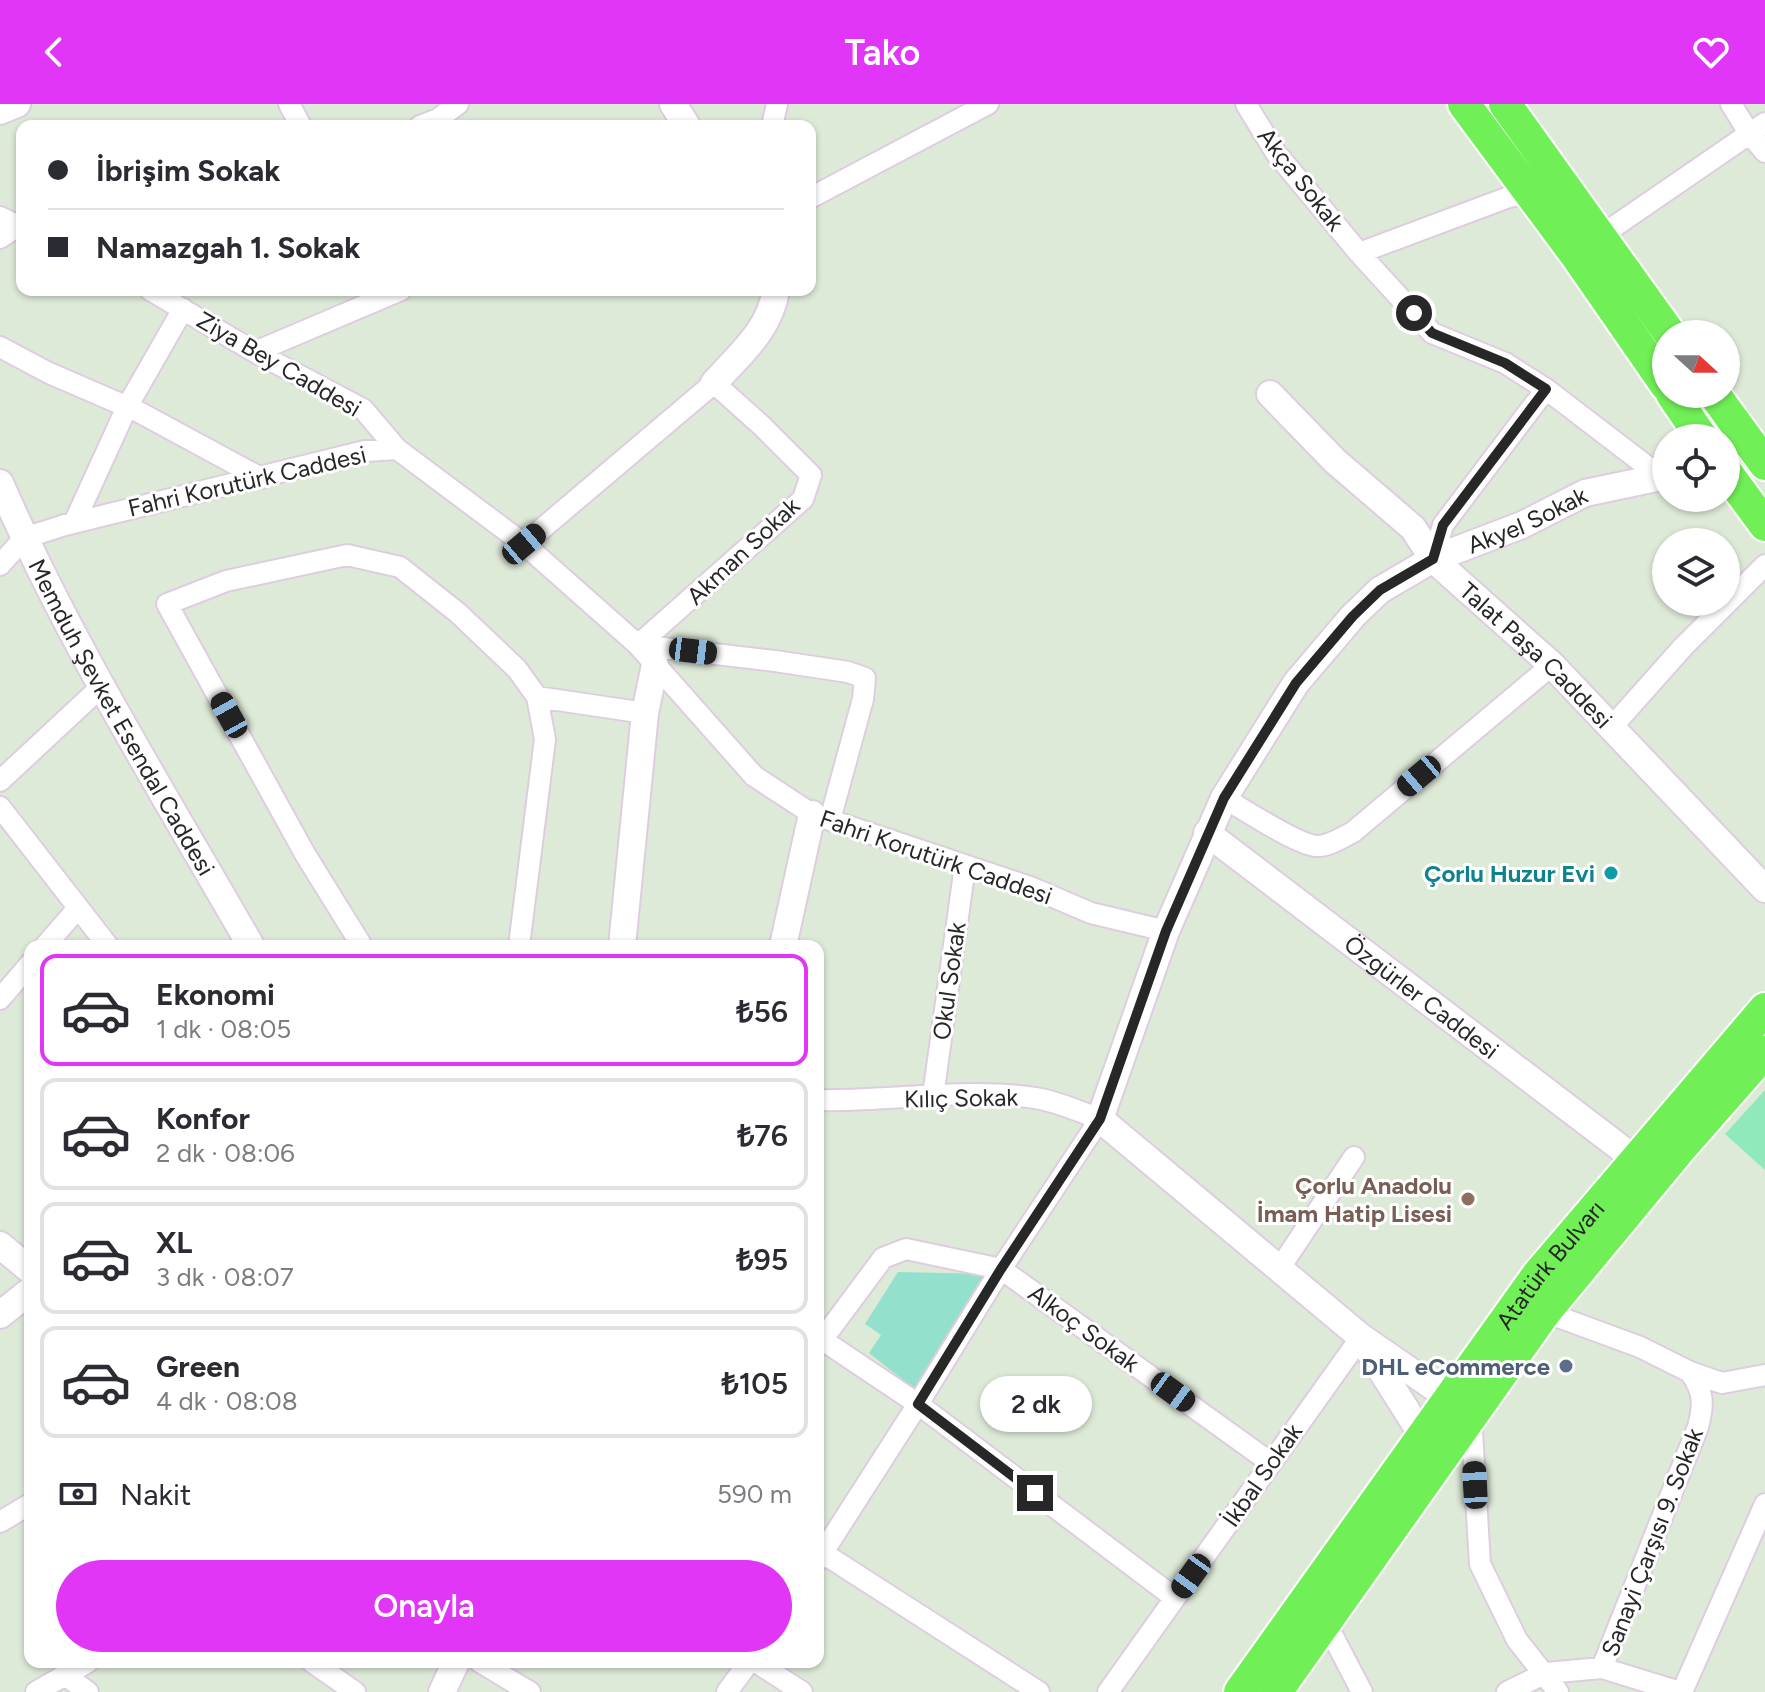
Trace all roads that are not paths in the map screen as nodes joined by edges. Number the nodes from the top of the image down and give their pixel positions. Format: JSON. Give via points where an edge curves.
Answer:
{"nodes":[{"id":1,"x":17,"y":104,"type":"edge"},
{"id":2,"x":458,"y":104,"type":"edge"},
{"id":3,"x":988,"y":104,"type":"edge"},
{"id":4,"x":1246,"y":104,"type":"edge"},
{"id":5,"x":1464,"y":104,"type":"edge"},
{"id":6,"x":1505,"y":104,"type":"edge"},
{"id":7,"x":1731,"y":104,"type":"edge"},
{"id":8,"x":0,"y":111,"type":"edge"},
{"id":9,"x":438,"y":120,"type":"edge"},
{"id":10,"x":1757,"y":128,"type":"edge"},
{"id":11,"x":1765,"y":152,"type":"edge"},
{"id":12,"x":1529,"y":193,"type":"junction"},
{"id":13,"x":816,"y":195,"type":"edge"},
{"id":14,"x":13,"y":224,"type":"edge"},
{"id":15,"x":1599,"y":237,"type":"junction"},
{"id":16,"x":0,"y":238,"type":"edge"},
{"id":17,"x":1359,"y":253,"type":"junction"},
{"id":18,"x":160,"y":296,"type":"edge"},
{"id":19,"x":387,"y":296,"type":"edge"},
{"id":20,"x":775,"y":296,"type":"edge"},
{"id":21,"x":183,"y":309,"type":"junction"},
{"id":22,"x":1660,"y":320,"type":"edge"},
{"id":23,"x":0,"y":347,"type":"edge"},
{"id":24,"x":255,"y":352,"type":"junction"},
{"id":25,"x":1652,"y":365,"type":"edge"},
{"id":26,"x":714,"y":383,"type":"junction"},
{"id":27,"x":1546,"y":389,"type":"junction"},
{"id":28,"x":1270,"y":394,"type":"dead end"},
{"id":29,"x":127,"y":407,"type":"junction"},
{"id":30,"x":1724,"y":408,"type":"edge"},
{"id":31,"x":397,"y":449,"type":"junction"},
{"id":32,"x":1765,"y":464,"type":"edge"},
{"id":33,"x":1652,"y":469,"type":"edge"},
{"id":34,"x":261,"y":478,"type":"junction"},
{"id":35,"x":1652,"y":479,"type":"edge"},
{"id":36,"x":0,"y":483,"type":"edge"},
{"id":37,"x":1740,"y":491,"type":"edge"},
{"id":38,"x":74,"y":523,"type":"junction"},
{"id":39,"x":1765,"y":525,"type":"edge"},
{"id":40,"x":24,"y":538,"type":"junction"},
{"id":41,"x":524,"y":544,"type":"junction"},
{"id":42,"x":1433,"y":559,"type":"junction"},
{"id":43,"x":0,"y":565,"type":"edge"},
{"id":44,"x":1765,"y":565,"type":"edge"},
{"id":45,"x":646,"y":655,"type":"junction"},
{"id":46,"x":1552,"y":665,"type":"junction"},
{"id":47,"x":102,"y":686,"type":"junction"},
{"id":48,"x":537,"y":697,"type":"junction"},
{"id":49,"x":645,"y":713,"type":"junction"},
{"id":50,"x":1611,"y":728,"type":"junction"},
{"id":51,"x":0,"y":781,"type":"edge"},
{"id":52,"x":1224,"y":798,"type":"junction"},
{"id":53,"x":0,"y":807,"type":"edge"},
{"id":54,"x":821,"y":817,"type":"junction"},
{"id":55,"x":1207,"y":833,"type":"junction"},
{"id":56,"x":965,"y":866,"type":"junction"},
{"id":57,"x":1765,"y":889,"type":"edge"},
{"id":58,"x":78,"y":908,"type":"junction"},
{"id":59,"x":1166,"y":931,"type":"junction"},
{"id":60,"x":50,"y":940,"type":"edge"},
{"id":61,"x":103,"y":940,"type":"edge"},
{"id":62,"x":248,"y":940,"type":"edge"},
{"id":63,"x":358,"y":940,"type":"edge"},
{"id":64,"x":520,"y":940,"type":"edge"},
{"id":65,"x":623,"y":940,"type":"edge"},
{"id":66,"x":785,"y":940,"type":"edge"},
{"id":67,"x":24,"y":971,"type":"edge"},
{"id":68,"x":0,"y":999,"type":"edge"},
{"id":69,"x":1765,"y":1009,"type":"edge"},
{"id":70,"x":1765,"y":1052,"type":"edge"},
{"id":71,"x":933,"y":1096,"type":"junction"},
{"id":72,"x":824,"y":1100,"type":"edge"},
{"id":73,"x":1100,"y":1119,"type":"junction"},
{"id":74,"x":1354,"y":1157,"type":"dead end"},
{"id":75,"x":1635,"y":1159,"type":"junction"},
{"id":76,"x":0,"y":1245,"type":"edge"},
{"id":77,"x":24,"y":1265,"type":"edge"},
{"id":78,"x":1001,"y":1269,"type":"junction"},
{"id":79,"x":1279,"y":1269,"type":"junction"},
{"id":80,"x":24,"y":1300,"type":"edge"},
{"id":81,"x":1545,"y":1312,"type":"junction"},
{"id":82,"x":0,"y":1315,"type":"edge"},
{"id":83,"x":824,"y":1334,"type":"edge"},
{"id":84,"x":1361,"y":1337,"type":"junction"},
{"id":85,"x":824,"y":1342,"type":"edge"},
{"id":86,"x":1690,"y":1372,"type":"junction"},
{"id":87,"x":1765,"y":1375,"type":"edge"},
{"id":88,"x":918,"y":1404,"type":"junction"},
{"id":89,"x":1460,"y":1406,"type":"junction"},
{"id":90,"x":1433,"y":1443,"type":"junction"},
{"id":91,"x":1271,"y":1463,"type":"junction"},
{"id":92,"x":1475,"y":1485,"type":"junction"},
{"id":93,"x":1765,"y":1504,"type":"edge"},
{"id":94,"x":24,"y":1508,"type":"edge"},
{"id":95,"x":0,"y":1522,"type":"edge"},
{"id":96,"x":824,"y":1548,"type":"edge"},
{"id":97,"x":824,"y":1557,"type":"edge"},
{"id":98,"x":1175,"y":1598,"type":"junction"},
{"id":99,"x":1325,"y":1621,"type":"junction"},
{"id":100,"x":77,"y":1668,"type":"edge"},
{"id":101,"x":321,"y":1668,"type":"edge"},
{"id":102,"x":453,"y":1668,"type":"edge"},
{"id":103,"x":490,"y":1668,"type":"edge"},
{"id":104,"x":745,"y":1668,"type":"edge"},
{"id":105,"x":765,"y":1668,"type":"edge"},
{"id":106,"x":1602,"y":1668,"type":"junction"},
{"id":107,"x":1546,"y":1673,"type":"junction"},
{"id":108,"x":65,"y":1675,"type":"junction"},
{"id":109,"x":36,"y":1692,"type":"edge"},
{"id":110,"x":88,"y":1692,"type":"edge"},
{"id":111,"x":355,"y":1692,"type":"edge"},
{"id":112,"x":442,"y":1692,"type":"edge"},
{"id":113,"x":530,"y":1692,"type":"edge"},
{"id":114,"x":727,"y":1692,"type":"edge"},
{"id":115,"x":802,"y":1692,"type":"edge"},
{"id":116,"x":1039,"y":1692,"type":"edge"},
{"id":117,"x":1108,"y":1692,"type":"edge"},
{"id":118,"x":1240,"y":1692,"type":"edge"},
{"id":119,"x":1276,"y":1692,"type":"edge"},
{"id":120,"x":1362,"y":1692,"type":"edge"},
{"id":121,"x":1507,"y":1692,"type":"edge"},
{"id":122,"x":1558,"y":1692,"type":"edge"},
{"id":123,"x":1681,"y":1692,"type":"edge"}],
"edges":[{"from":1,"to":8,"type":"street"},
{"from":2,"to":9,"type":"street"},
{"from":3,"to":13,"type":"street"},
{"from":4,"to":17,"type":"street","name":"Akça Sokak","via":[[1276,153]]},
{"from":5,"to":12,"type":"main road"},
{"from":6,"to":15,"type":"main road"},
{"from":7,"to":10,"type":"street"},
{"from":10,"to":11,"type":"street"},
{"from":10,"to":15,"type":"street"},
{"from":12,"to":17,"type":"street"},
{"from":12,"to":25,"type":"main road"},
{"from":14,"to":16,"type":"street"},
{"from":15,"to":22,"type":"main road"},
{"from":17,"to":27,"type":"street","name":"Akça Sokak","via":[[1432,333],[1505,363]]},
{"from":18,"to":21,"type":"street","name":"Ziya Bey Caddesi"},
{"from":19,"to":24,"type":"street"},
{"from":20,"to":26,"type":"street","via":[[762,330]]},
{"from":21,"to":24,"type":"street","name":"Ziya Bey Caddesi"},
{"from":21,"to":29,"type":"street"},
{"from":23,"to":29,"type":"street"},
{"from":24,"to":31,"type":"street","name":"Ziya Bey Caddesi","via":[[363,409]]},
{"from":26,"to":41,"type":"street"},
{"from":26,"to":45,"type":"street","name":"Akman Sokak","via":[[811,475],[803,499]]},
{"from":27,"to":33,"type":"street","name":"Akça Sokak"},
{"from":27,"to":42,"type":"street","via":[[1443,525]]},
{"from":28,"to":42,"type":"street","name":"Talat Paşa Caddesi","via":[[1335,461],[1413,528]]},
{"from":29,"to":34,"type":"street"},
{"from":29,"to":38,"type":"street"},
{"from":30,"to":32,"type":"main road"},
{"from":31,"to":34,"type":"street","name":"Fahri Korutürk Caddesi","via":[[365,451]]},
{"from":31,"to":41,"type":"street","name":"Fahri Korutürk Caddesi"},
{"from":34,"to":38,"type":"street","name":"Fahri Korutürk Caddesi"},
{"from":35,"to":42,"type":"street","name":"Akyel Sokak","via":[[1585,493],[1522,525]]},
{"from":36,"to":40,"type":"street","name":"Memduh Şevket Esendal Caddesi"},
{"from":37,"to":39,"type":"main road"},
{"from":38,"to":40,"type":"street","name":"Fahri Korutürk Caddesi"},
{"from":40,"to":43,"type":"street"},
{"from":40,"to":47,"type":"street","name":"Memduh Şevket Esendal Caddesi"},
{"from":41,"to":45,"type":"street","name":"Fahri Korutürk Caddesi"},
{"from":42,"to":46,"type":"street","name":"Talat Paşa Caddesi"},
{"from":42,"to":52,"type":"street","name":"Akyel Sokak","via":[[1380,590],[1353,616],[1296,683]]},
{"from":44,"to":50,"type":"street"},
{"from":45,"to":49,"type":"street"},
{"from":45,"to":54,"type":"street","name":"Fahri Korutürk Caddesi","via":[[754,776]]},
{"from":45,"to":54,"type":"street","via":[[775,661],[865,678],[863,699]]},
{"from":46,"to":50,"type":"street","name":"Talat Paşa Caddesi"},
{"from":46,"to":52,"type":"street","via":[[1336,841],[1317,846]]},
{"from":47,"to":51,"type":"street"},
{"from":47,"to":62,"type":"street","name":"Memduh Şevket Esendal Caddesi"},
{"from":48,"to":49,"type":"street"},
{"from":48,"to":63,"type":"street","via":[[517,669],[458,613],[400,567],[347,555],[226,581],[167,604]]},
{"from":48,"to":64,"type":"street","via":[[545,739]]},
{"from":49,"to":65,"type":"street"},
{"from":50,"to":57,"type":"street","name":"Talat Paşa Caddesi"},
{"from":52,"to":55,"type":"street","name":"Akyel Sokak"},
{"from":53,"to":58,"type":"street"},
{"from":54,"to":56,"type":"street","name":"Fahri Korutürk Caddesi"},
{"from":54,"to":66,"type":"street"},
{"from":55,"to":59,"type":"street","name":"Akyel Sokak"},
{"from":55,"to":75,"type":"street","name":"Özgürler Caddesi"},
{"from":56,"to":59,"type":"street","name":"Fahri Korutürk Caddesi","via":[[1091,913]]},
{"from":56,"to":71,"type":"street","name":"Okul Sokak"},
{"from":58,"to":60,"type":"street"},
{"from":58,"to":61,"type":"street"},
{"from":59,"to":73,"type":"street","name":"Akyel Sokak"},
{"from":67,"to":68,"type":"street"},
{"from":69,"to":75,"type":"main road","name":"Atatürk Bulvarı"},
{"from":70,"to":81,"type":"main road","name":"Atatürk Bulvarı"},
{"from":71,"to":72,"type":"street","name":"Kılıç Sokak"},
{"from":71,"to":73,"type":"street","name":"Kılıç Sokak","via":[[1038,1098]]},
{"from":73,"to":78,"type":"street"},
{"from":73,"to":79,"type":"street"},
{"from":74,"to":79,"type":"street"},
{"from":75,"to":89,"type":"main road","name":"Atatürk Bulvarı","via":[[1537,1276]]},
{"from":76,"to":77,"type":"street"},
{"from":78,"to":83,"type":"street","name":"Alkoç Sokak","via":[[906,1249],[883,1258]]},
{"from":78,"to":88,"type":"street"},
{"from":78,"to":91,"type":"street","name":"Alkoç Sokak"},
{"from":79,"to":84,"type":"street"},
{"from":80,"to":82,"type":"street"},
{"from":81,"to":86,"type":"street"},
{"from":81,"to":89,"type":"main road","name":"Atatürk Bulvarı"},
{"from":84,"to":89,"type":"street"},
{"from":84,"to":90,"type":"street"},
{"from":84,"to":91,"type":"street","name":"İkbal Sokak"},
{"from":85,"to":88,"type":"street"},
{"from":86,"to":87,"type":"street","via":[[1722,1383]]},
{"from":86,"to":106,"type":"street","name":"Sanayi Çarşısı 9. Sokak","via":[[1701,1388],[1704,1406],[1698,1427]]},
{"from":88,"to":96,"type":"street"},
{"from":88,"to":98,"type":"street"},
{"from":89,"to":90,"type":"main road","name":"Atatürk Bulvarı"},
{"from":89,"to":92,"type":"street"},
{"from":90,"to":92,"type":"street"},
{"from":90,"to":99,"type":"main road","name":"Atatürk Bulvarı"},
{"from":90,"to":118,"type":"main road","name":"Atatürk Bulvarı"},
{"from":91,"to":98,"type":"street","name":"İkbal Sokak"},
{"from":92,"to":107,"type":"street","via":[[1480,1564],[1517,1640]]},
{"from":93,"to":123,"type":"street"},
{"from":94,"to":95,"type":"street"},
{"from":97,"to":116,"type":"street"},
{"from":98,"to":117,"type":"street","name":"İkbal Sokak"},
{"from":99,"to":119,"type":"main road","name":"Atatürk Bulvarı"},
{"from":99,"to":120,"type":"street"},
{"from":100,"to":108,"type":"street"},
{"from":101,"to":111,"type":"street"},
{"from":102,"to":112,"type":"street"},
{"from":103,"to":113,"type":"street"},
{"from":104,"to":114,"type":"street"},
{"from":105,"to":115,"type":"street"},
{"from":106,"to":107,"type":"street"},
{"from":106,"to":123,"type":"street"},
{"from":107,"to":121,"type":"street"},
{"from":107,"to":122,"type":"street"},
{"from":108,"to":109,"type":"street"},
{"from":108,"to":110,"type":"street"}]}
